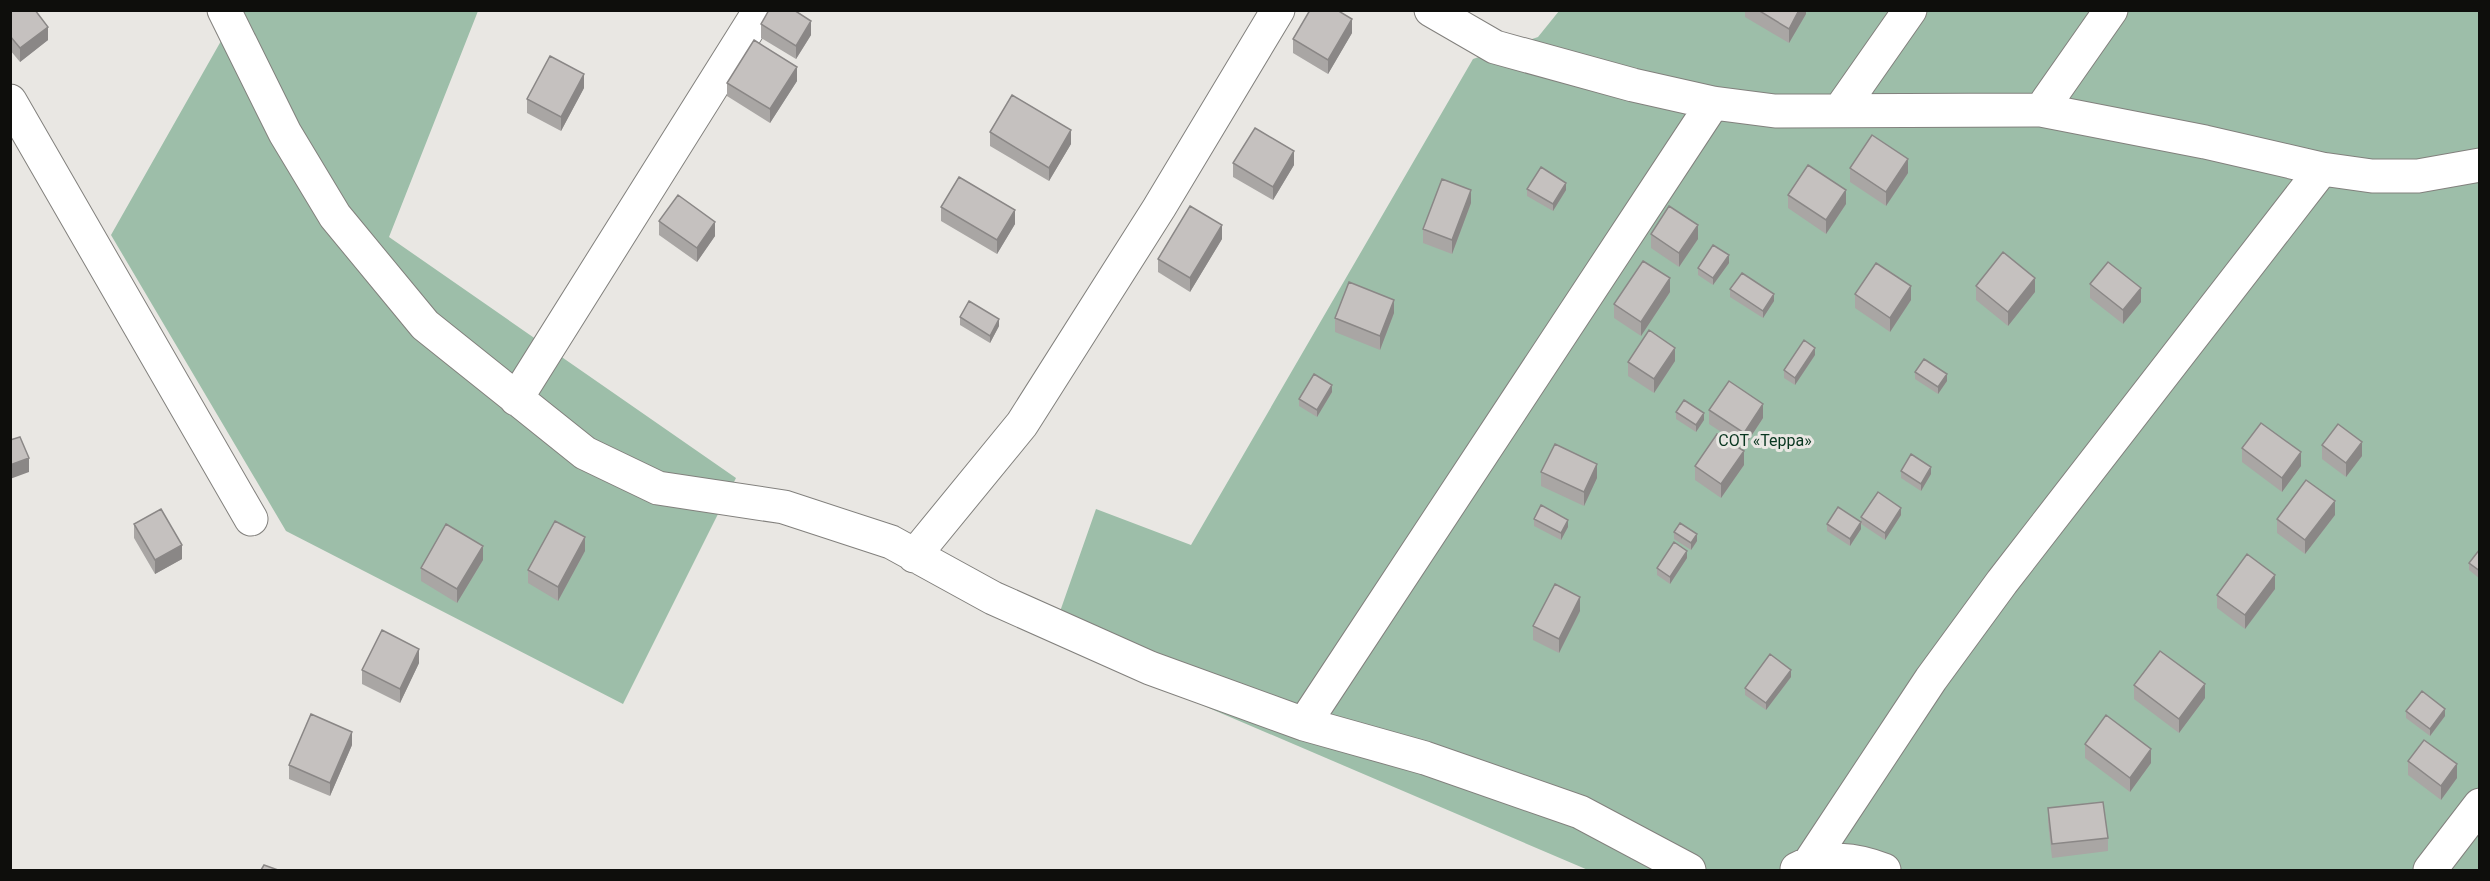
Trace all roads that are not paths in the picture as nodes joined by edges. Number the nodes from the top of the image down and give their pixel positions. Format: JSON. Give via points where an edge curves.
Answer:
{"nodes":[{"id":1,"x":224,"y":10,"type":"edge"},
{"id":2,"x":760,"y":10,"type":"edge"},
{"id":3,"x":1278,"y":10,"type":"edge"},
{"id":4,"x":1431,"y":10,"type":"edge"},
{"id":5,"x":1910,"y":10,"type":"edge"},
{"id":6,"x":2111,"y":10,"type":"edge"},
{"id":7,"x":10,"y":101,"type":"edge"},
{"id":8,"x":1713,"y":103,"type":"junction"},
{"id":9,"x":1840,"y":110,"type":"junction"},
{"id":10,"x":2041,"y":110,"type":"junction"},
{"id":11,"x":2480,"y":165,"type":"edge"},
{"id":12,"x":2322,"y":169,"type":"junction"},
{"id":13,"x":516,"y":399,"type":"junction"},
{"id":14,"x":251,"y":519,"type":"dead end"},
{"id":15,"x":914,"y":556,"type":"junction"},
{"id":16,"x":1304,"y":724,"type":"junction"},
{"id":17,"x":2480,"y":805,"type":"edge"},
{"id":18,"x":1802,"y":866,"type":"edge"},
{"id":19,"x":1689,"y":870,"type":"edge"},
{"id":20,"x":1884,"y":870,"type":"edge"},
{"id":21,"x":2430,"y":870,"type":"edge"}],
"edges":[{"from":1,"to":13,"type":"street","via":[[285,133],[334,216],[425,325]]},
{"from":2,"to":13,"type":"street"},
{"from":3,"to":15,"type":"street","via":[[1022,424]]},
{"from":4,"to":8,"type":"street","via":[[1495,47]]},
{"from":5,"to":9,"type":"street"},
{"from":6,"to":10,"type":"street"},
{"from":7,"to":14,"type":"street"},
{"from":8,"to":9,"type":"street","via":[[1775,111]]},
{"from":8,"to":16,"type":"street"},
{"from":9,"to":10,"type":"street"},
{"from":10,"to":12,"type":"street"},
{"from":11,"to":12,"type":"street","via":[[2418,176],[2372,176]]},
{"from":12,"to":18,"type":"street","via":[[2002,582]]},
{"from":13,"to":15,"type":"street","via":[[585,453],[657,488],[784,507],[891,542]]},
{"from":15,"to":16,"type":"street","via":[[993,598],[1139,663]]},
{"from":16,"to":19,"type":"street","via":[[1436,762],[1580,812]]},
{"from":17,"to":21,"type":"street"},
{"from":18,"to":20,"type":"street","via":[[1843,860]]}]}
